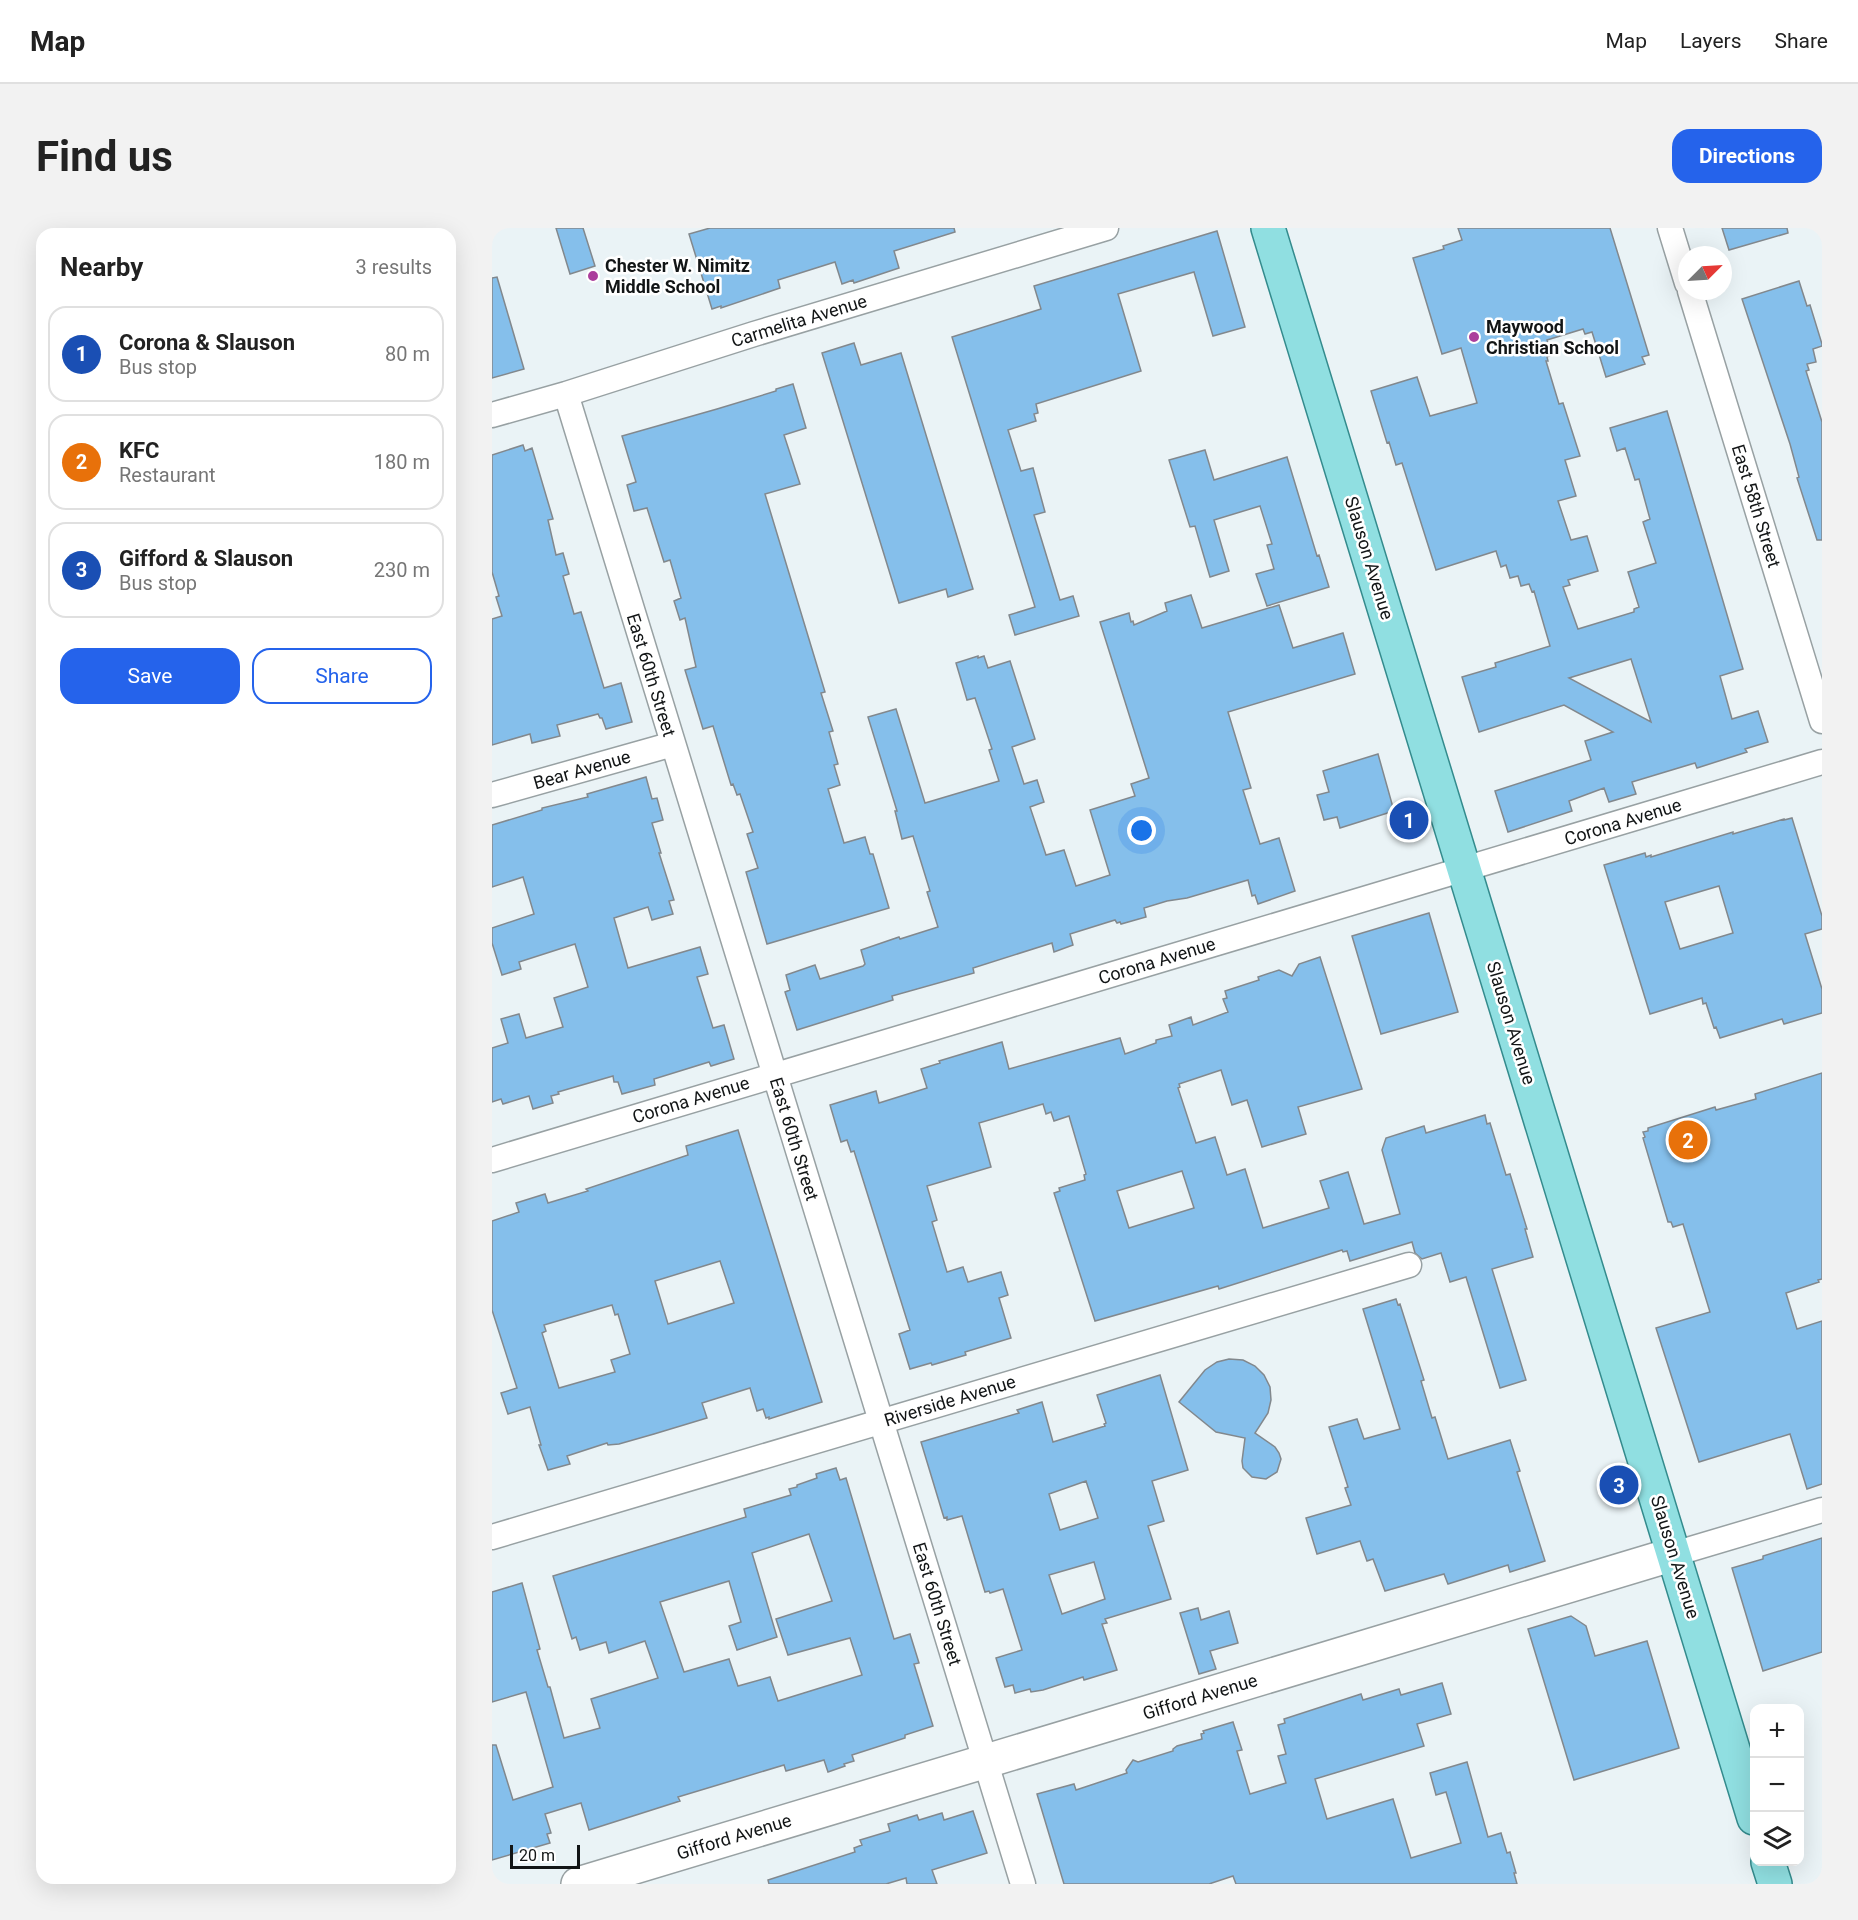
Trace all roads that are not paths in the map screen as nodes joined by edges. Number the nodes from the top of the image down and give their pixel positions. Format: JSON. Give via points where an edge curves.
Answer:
{"nodes":[{"id":1,"x":1106,"y":228,"type":"edge"},
{"id":2,"x":1268,"y":228,"type":"edge"},
{"id":3,"x":1670,"y":228,"type":"edge"},
{"id":4,"x":1678,"y":254,"type":"edge"},
{"id":5,"x":1693,"y":300,"type":"edge"},
{"id":6,"x":566,"y":394,"type":"junction"},
{"id":7,"x":492,"y":415,"type":"edge"},
{"id":8,"x":1822,"y":721,"type":"edge"},
{"id":9,"x":673,"y":744,"type":"junction"},
{"id":10,"x":1822,"y":762,"type":"edge"},
{"id":11,"x":492,"y":795,"type":"edge"},
{"id":12,"x":1465,"y":870,"type":"junction"},
{"id":13,"x":775,"y":1076,"type":"junction"},
{"id":14,"x":492,"y":1160,"type":"edge"},
{"id":15,"x":1409,"y":1265,"type":"dead end"},
{"id":16,"x":881,"y":1422,"type":"junction"},
{"id":17,"x":1822,"y":1510,"type":"edge"},
{"id":18,"x":492,"y":1537,"type":"edge"},
{"id":19,"x":1674,"y":1554,"type":"junction"},
{"id":20,"x":985,"y":1762,"type":"junction"},
{"id":21,"x":1753,"y":1812,"type":"edge"},
{"id":22,"x":1769,"y":1866,"type":"edge"},
{"id":23,"x":578,"y":1884,"type":"edge"},
{"id":24,"x":1023,"y":1884,"type":"edge"},
{"id":25,"x":1775,"y":1884,"type":"edge"}],
"edges":[{"from":1,"to":6,"type":"street","name":"Carmelita Avenue"},
{"from":2,"to":12,"type":"main road","name":"Slauson Avenue"},
{"from":3,"to":4,"type":"street"},
{"from":5,"to":8,"type":"street","name":"East 58th Street"},
{"from":6,"to":7,"type":"street","name":"Carmelita Avenue"},
{"from":6,"to":9,"type":"street","name":"East 60th Street"},
{"from":9,"to":11,"type":"street","name":"Bear Avenue"},
{"from":9,"to":13,"type":"street","name":"East 60th Street"},
{"from":10,"to":12,"type":"street","name":"Corona Avenue"},
{"from":12,"to":13,"type":"street","name":"Corona Avenue"},
{"from":12,"to":19,"type":"main road","name":"Slauson Avenue"},
{"from":13,"to":14,"type":"street","name":"Corona Avenue"},
{"from":13,"to":16,"type":"street","name":"East 60th Street"},
{"from":15,"to":16,"type":"street","name":"Riverside Avenue"},
{"from":16,"to":18,"type":"street","name":"Riverside Avenue"},
{"from":16,"to":20,"type":"street","name":"East 60th Street"},
{"from":17,"to":19,"type":"street","name":"Gifford Avenue"},
{"from":19,"to":20,"type":"street","name":"Gifford Avenue"},
{"from":19,"to":21,"type":"main road","name":"Slauson Avenue"},
{"from":20,"to":23,"type":"street","name":"Gifford Avenue"},
{"from":20,"to":24,"type":"street","name":"East 60th Street"},
{"from":22,"to":25,"type":"main road"}]}
